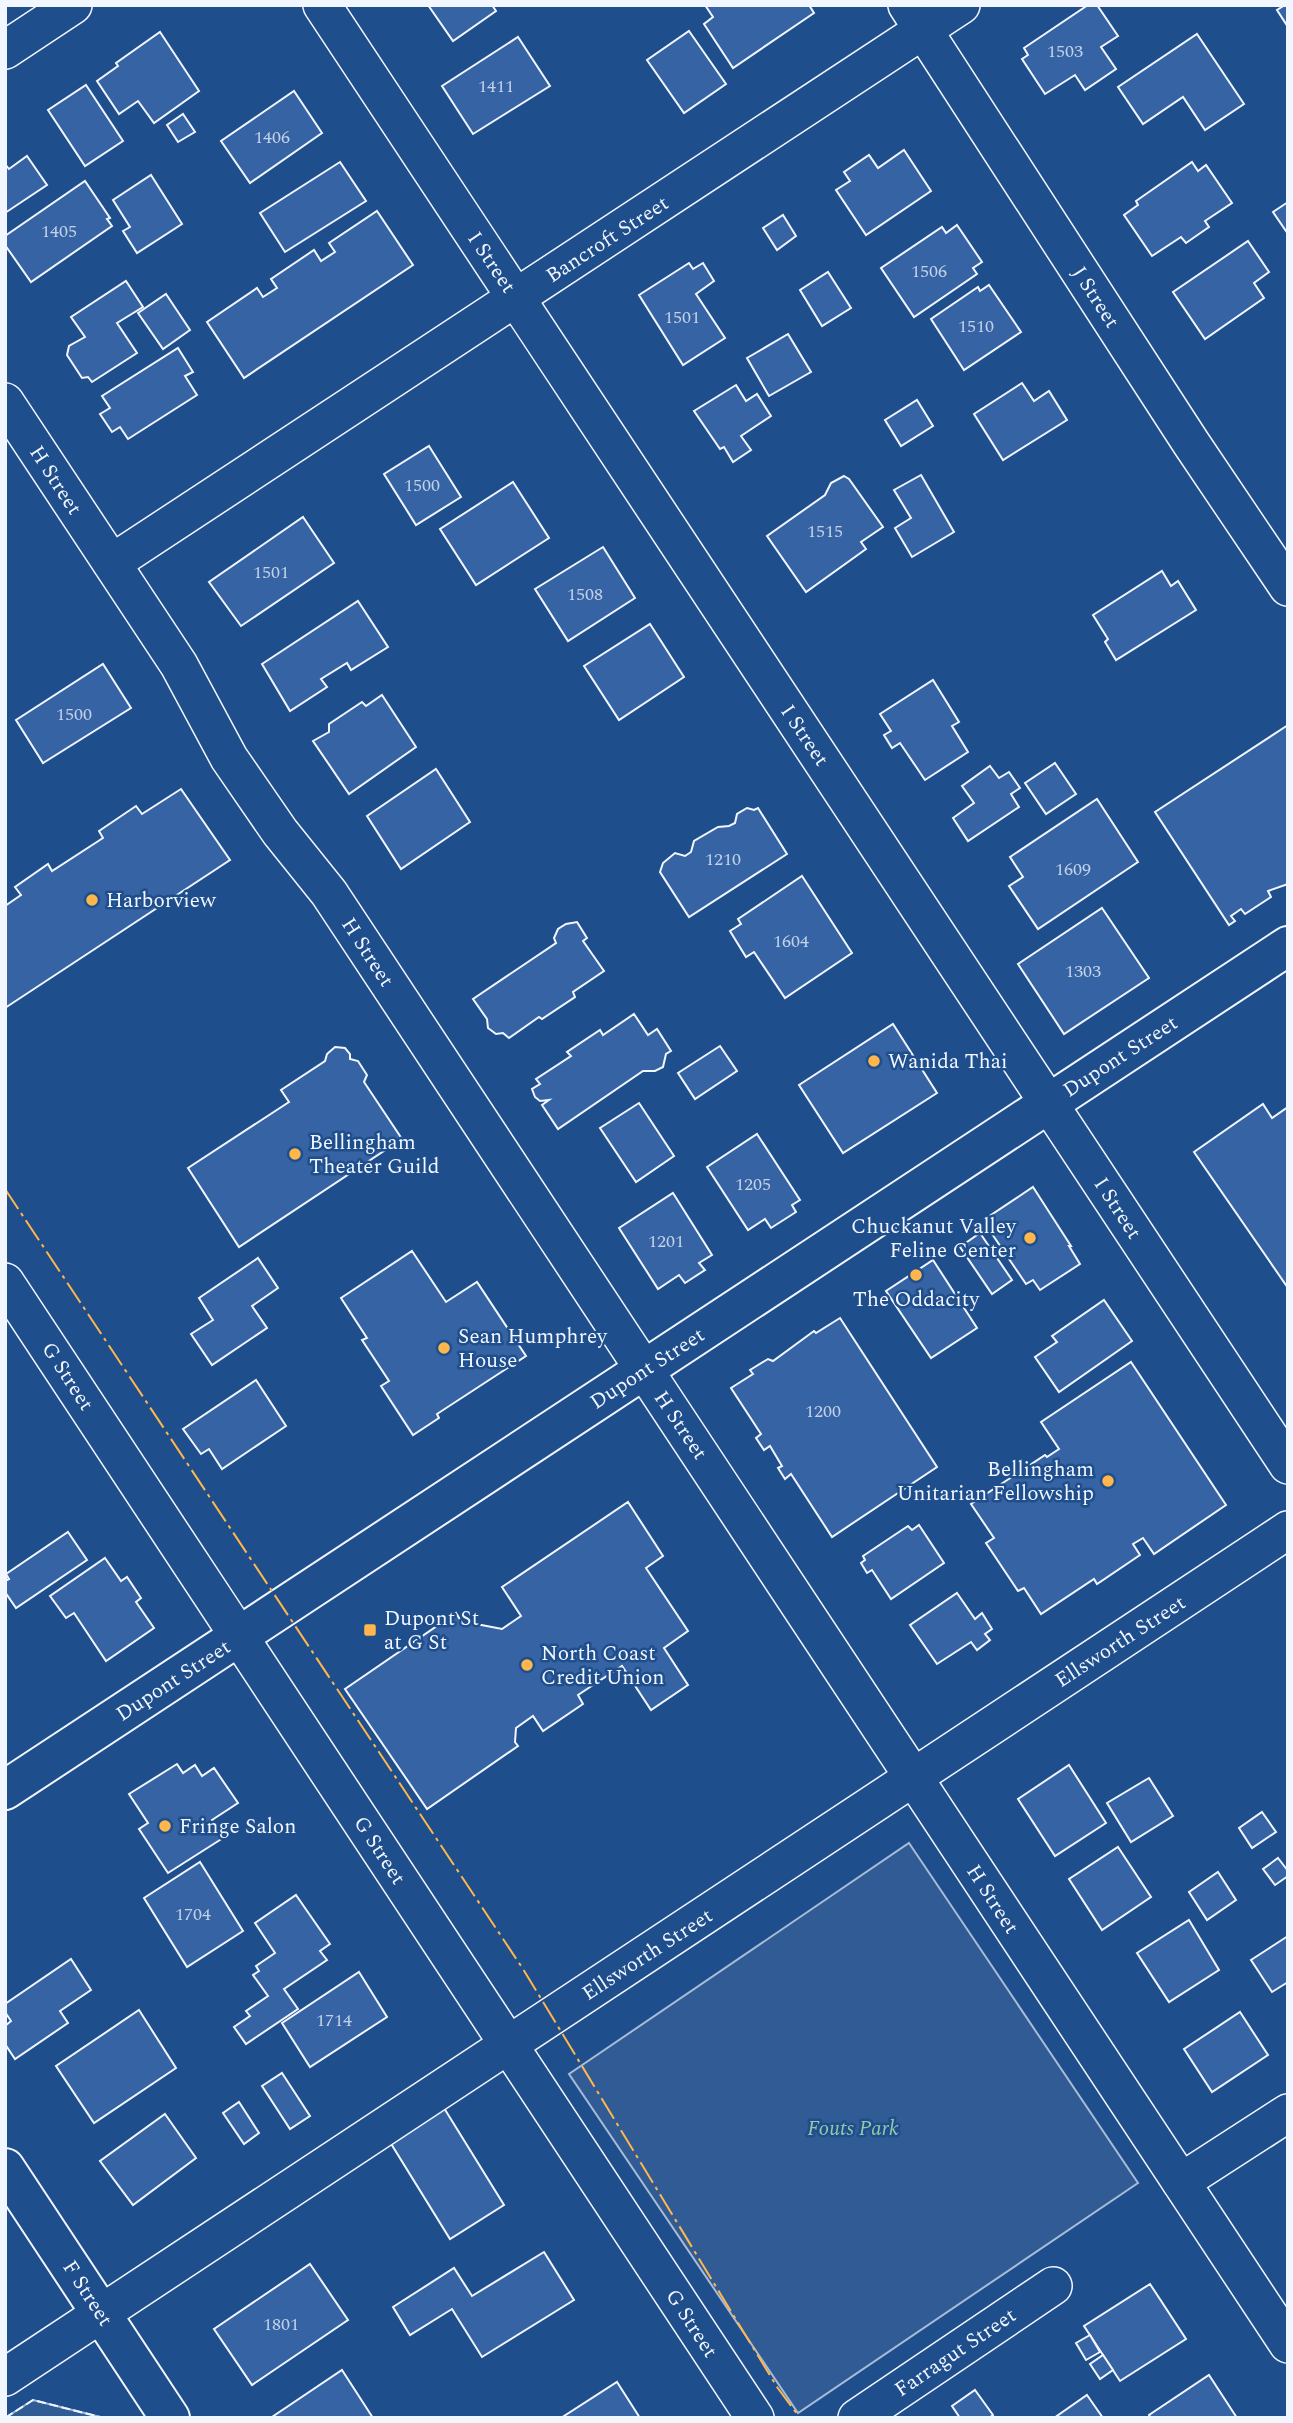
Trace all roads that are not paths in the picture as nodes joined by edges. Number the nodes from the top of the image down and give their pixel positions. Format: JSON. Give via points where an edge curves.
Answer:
{"nodes":[{"id":1,"x":73,"y":5,"type":"edge"},
{"id":2,"x":323,"y":5,"type":"edge"},
{"id":3,"x":961,"y":5,"type":"edge"},
{"id":4,"x":915,"y":18,"type":"edge"},
{"id":5,"x":5,"y":50,"type":"edge"},
{"id":6,"x":516,"y":298,"type":"junction"},
{"id":7,"x":5,"y":402,"type":"edge"},
{"id":8,"x":112,"y":564,"type":"junction"},
{"id":9,"x":1288,"y":587,"type":"edge"},
{"id":10,"x":1288,"y":946,"type":"edge"},
{"id":11,"x":1049,"y":1104,"type":"junction"},
{"id":12,"x":5,"y":1282,"type":"edge"},
{"id":13,"x":644,"y":1370,"type":"junction"},
{"id":14,"x":1288,"y":1465,"type":"edge"},
{"id":15,"x":1288,"y":1530,"type":"edge"},
{"id":16,"x":239,"y":1636,"type":"junction"},
{"id":17,"x":913,"y":1777,"type":"junction"},
{"id":18,"x":5,"y":1790,"type":"edge"},
{"id":19,"x":508,"y":2045,"type":"junction"},
{"id":20,"x":1288,"y":2113,"type":"edge"},
{"id":21,"x":5,"y":2168,"type":"edge"},
{"id":22,"x":1181,"y":2182,"type":"junction"},
{"id":23,"x":1053,"y":2286,"type":"dead end"},
{"id":24,"x":101,"y":2314,"type":"junction"},
{"id":25,"x":1288,"y":2344,"type":"edge"},
{"id":26,"x":5,"y":2377,"type":"edge"},
{"id":27,"x":170,"y":2418,"type":"edge"},
{"id":28,"x":755,"y":2418,"type":"edge"},
{"id":29,"x":856,"y":2418,"type":"edge"}],
"edges":[{"from":1,"to":5,"type":"street"},
{"from":2,"to":6,"type":"street","name":"I Street"},
{"from":3,"to":4,"type":"street","name":"Bancroft Street"},
{"from":4,"to":6,"type":"street","name":"Bancroft Street"},
{"from":4,"to":9,"type":"street","name":"J Street"},
{"from":6,"to":8,"type":"street","name":"Bancroft Street"},
{"from":6,"to":11,"type":"street","name":"I Street"},
{"from":7,"to":8,"type":"street","name":"H Street"},
{"from":8,"to":13,"type":"street","name":"H Street","via":[[178,665],[229,758],[329,893]]},
{"from":10,"to":11,"type":"street","name":"Dupont Street"},
{"from":11,"to":13,"type":"street","name":"Dupont Street"},
{"from":11,"to":14,"type":"street","name":"I Street"},
{"from":12,"to":16,"type":"street","name":"G Street"},
{"from":13,"to":16,"type":"street","name":"Dupont Street"},
{"from":13,"to":17,"type":"street","name":"H Street"},
{"from":15,"to":17,"type":"street","name":"Ellsworth Street"},
{"from":16,"to":18,"type":"street","name":"Dupont Street"},
{"from":16,"to":19,"type":"street","name":"G Street"},
{"from":17,"to":19,"type":"street","name":"Ellsworth Street"},
{"from":17,"to":22,"type":"street","name":"H Street"},
{"from":19,"to":24,"type":"street","name":"Ellsworth Street"},
{"from":19,"to":28,"type":"street","name":"G Street"},
{"from":20,"to":22,"type":"street"},
{"from":21,"to":24,"type":"street","name":"F Street"},
{"from":22,"to":25,"type":"street","name":"H Street"},
{"from":23,"to":29,"type":"street","name":"Farragut Street"},
{"from":24,"to":26,"type":"street","name":"Ellsworth Street"},
{"from":24,"to":27,"type":"street","name":"F Street"}]}
